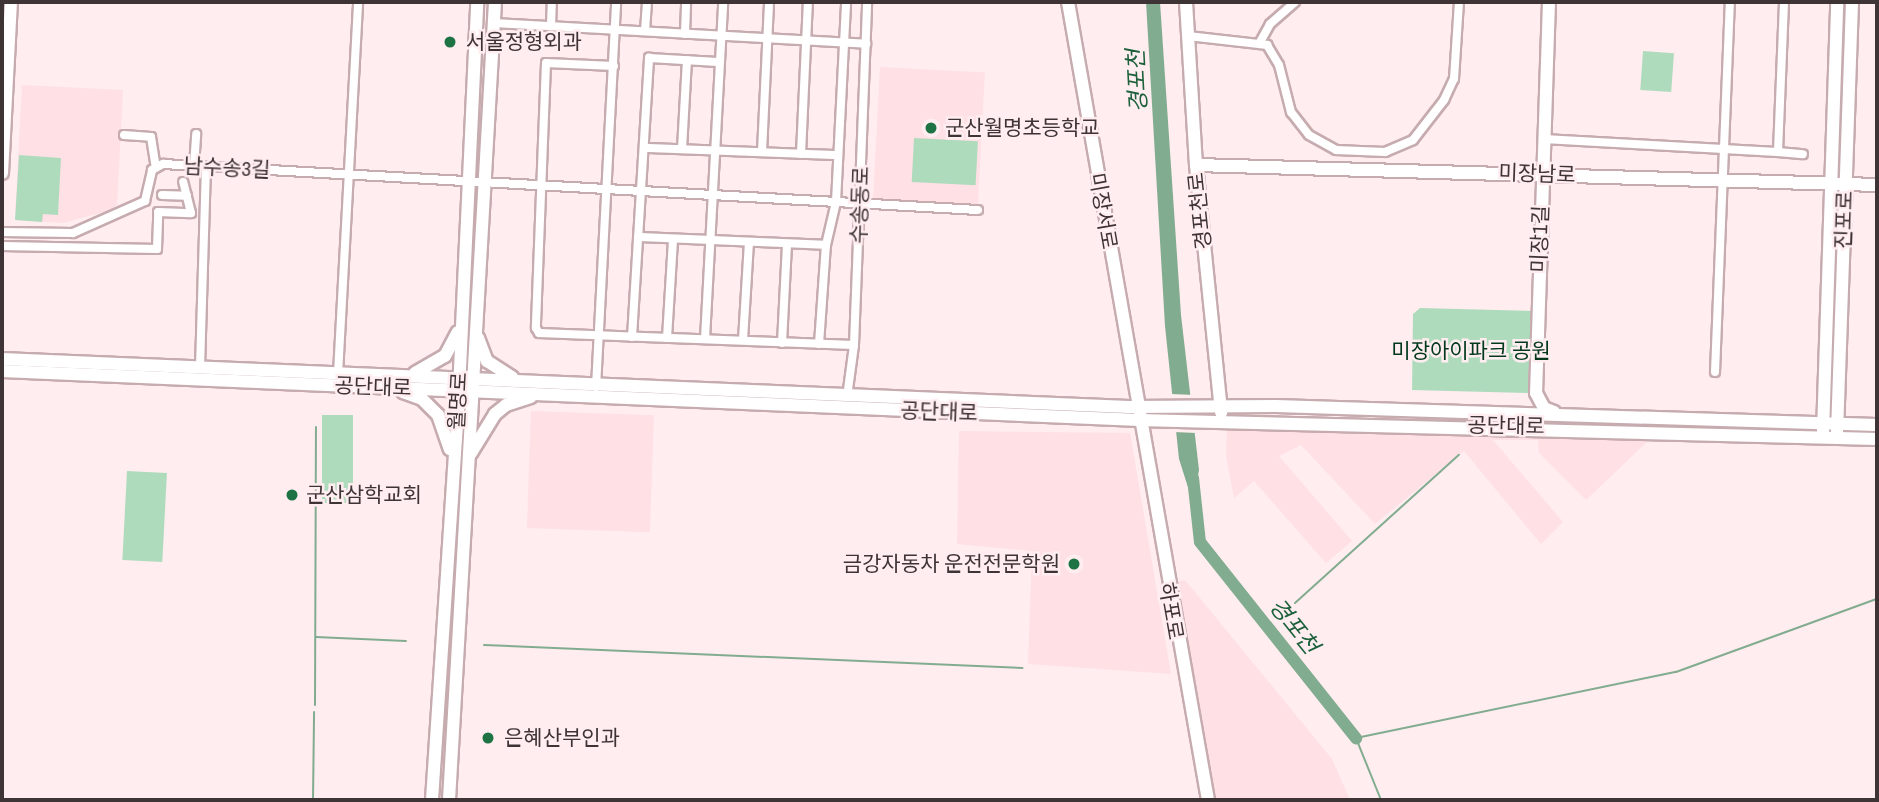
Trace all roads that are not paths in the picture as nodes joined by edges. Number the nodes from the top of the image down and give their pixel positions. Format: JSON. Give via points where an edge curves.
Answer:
{"nodes":[{"id":1,"x":11,"y":2,"type":"edge"},
{"id":2,"x":358,"y":2,"type":"edge"},
{"id":3,"x":478,"y":2,"type":"edge"},
{"id":4,"x":495,"y":2,"type":"edge"},
{"id":5,"x":552,"y":2,"type":"edge"},
{"id":6,"x":616,"y":2,"type":"edge"},
{"id":7,"x":647,"y":2,"type":"edge"},
{"id":8,"x":686,"y":2,"type":"edge"},
{"id":9,"x":723,"y":2,"type":"edge"},
{"id":10,"x":769,"y":2,"type":"edge"},
{"id":11,"x":808,"y":2,"type":"edge"},
{"id":12,"x":846,"y":2,"type":"edge"},
{"id":13,"x":867,"y":2,"type":"edge"},
{"id":14,"x":1068,"y":2,"type":"edge"},
{"id":15,"x":1186,"y":2,"type":"edge"},
{"id":16,"x":1295,"y":2,"type":"edge"},
{"id":17,"x":1459,"y":2,"type":"edge"},
{"id":18,"x":1549,"y":2,"type":"edge"},
{"id":19,"x":1730,"y":2,"type":"edge"},
{"id":20,"x":1784,"y":2,"type":"edge"},
{"id":21,"x":1837,"y":2,"type":"edge"},
{"id":22,"x":1852,"y":2,"type":"edge"},
{"id":23,"x":6,"y":18,"type":"edge"},
{"id":24,"x":494,"y":23,"type":"junction"},
{"id":25,"x":551,"y":26,"type":"junction"},
{"id":26,"x":615,"y":30,"type":"junction"},
{"id":27,"x":645,"y":31,"type":"junction"},
{"id":28,"x":685,"y":34,"type":"junction"},
{"id":29,"x":720,"y":36,"type":"junction"},
{"id":30,"x":1188,"y":36,"type":"junction"},
{"id":31,"x":767,"y":38,"type":"junction"},
{"id":32,"x":806,"y":40,"type":"junction"},
{"id":33,"x":844,"y":42,"type":"junction"},
{"id":34,"x":866,"y":44,"type":"junction"},
{"id":35,"x":1259,"y":44,"type":"junction"},
{"id":36,"x":687,"y":60,"type":"junction"},
{"id":37,"x":718,"y":62,"type":"junction"},
{"id":38,"x":614,"y":66,"type":"junction"},
{"id":39,"x":196,"y":134,"type":"dead end"},
{"id":40,"x":124,"y":135,"type":"dead end"},
{"id":41,"x":1543,"y":139,"type":"junction"},
{"id":42,"x":646,"y":148,"type":"junction"},
{"id":43,"x":1725,"y":148,"type":"junction"},
{"id":44,"x":682,"y":149,"type":"junction"},
{"id":45,"x":716,"y":150,"type":"junction"},
{"id":46,"x":762,"y":152,"type":"junction"},
{"id":47,"x":1778,"y":152,"type":"junction"},
{"id":48,"x":801,"y":154,"type":"junction"},
{"id":49,"x":1803,"y":154,"type":"dead end"},
{"id":50,"x":837,"y":155,"type":"junction"},
{"id":51,"x":2,"y":165,"type":"edge"},
{"id":52,"x":1196,"y":165,"type":"junction"},
{"id":53,"x":194,"y":166,"type":"junction"},
{"id":54,"x":206,"y":167,"type":"junction"},
{"id":55,"x":156,"y":168,"type":"junction"},
{"id":56,"x":2,"y":173,"type":"edge"},
{"id":57,"x":349,"y":174,"type":"junction"},
{"id":58,"x":1541,"y":175,"type":"junction"},
{"id":59,"x":468,"y":181,"type":"junction"},
{"id":60,"x":486,"y":181,"type":"junction"},
{"id":61,"x":1723,"y":181,"type":"junction"},
{"id":62,"x":183,"y":182,"type":"dead end"},
{"id":63,"x":541,"y":184,"type":"junction"},
{"id":64,"x":1838,"y":184,"type":"junction"},
{"id":65,"x":1877,"y":185,"type":"edge"},
{"id":66,"x":610,"y":188,"type":"junction"},
{"id":67,"x":643,"y":190,"type":"junction"},
{"id":68,"x":713,"y":194,"type":"junction"},
{"id":69,"x":162,"y":195,"type":"dead end"},
{"id":70,"x":187,"y":196,"type":"junction"},
{"id":71,"x":836,"y":202,"type":"junction"},
{"id":72,"x":861,"y":203,"type":"junction"},
{"id":73,"x":978,"y":210,"type":"dead end"},
{"id":74,"x":2,"y":232,"type":"edge"},
{"id":75,"x":638,"y":237,"type":"junction"},
{"id":76,"x":673,"y":239,"type":"junction"},
{"id":77,"x":710,"y":240,"type":"junction"},
{"id":78,"x":749,"y":243,"type":"junction"},
{"id":79,"x":788,"y":244,"type":"junction"},
{"id":80,"x":826,"y":245,"type":"junction"},
{"id":81,"x":2,"y":246,"type":"edge"},
{"id":82,"x":476,"y":320,"type":"junction"},
{"id":83,"x":461,"y":322,"type":"junction"},
{"id":84,"x":599,"y":336,"type":"junction"},
{"id":85,"x":632,"y":337,"type":"junction"},
{"id":86,"x":667,"y":338,"type":"junction"},
{"id":87,"x":705,"y":339,"type":"junction"},
{"id":88,"x":743,"y":340,"type":"junction"},
{"id":89,"x":782,"y":343,"type":"junction"},
{"id":90,"x":819,"y":344,"type":"junction"},
{"id":91,"x":854,"y":345,"type":"junction"},
{"id":92,"x":2,"y":359,"type":"edge"},
{"id":93,"x":200,"y":368,"type":"junction"},
{"id":94,"x":2,"y":371,"type":"edge"},
{"id":95,"x":1715,"y":372,"type":"dead end"},
{"id":96,"x":338,"y":373,"type":"junction"},
{"id":97,"x":537,"y":381,"type":"junction"},
{"id":98,"x":394,"y":382,"type":"junction"},
{"id":99,"x":466,"y":384,"type":"junction"},
{"id":100,"x":596,"y":390,"type":"junction"},
{"id":101,"x":848,"y":393,"type":"junction"},
{"id":102,"x":1536,"y":393,"type":"junction"},
{"id":103,"x":557,"y":394,"type":"junction"},
{"id":104,"x":1220,"y":406,"type":"junction"},
{"id":105,"x":847,"y":408,"type":"junction"},
{"id":106,"x":1501,"y":413,"type":"junction"},
{"id":107,"x":1138,"y":414,"type":"junction"},
{"id":108,"x":1160,"y":414,"type":"junction"},
{"id":109,"x":1569,"y":415,"type":"junction"},
{"id":110,"x":1220,"y":420,"type":"junction"},
{"id":111,"x":1877,"y":425,"type":"edge"},
{"id":112,"x":1823,"y":430,"type":"junction"},
{"id":113,"x":1837,"y":431,"type":"junction"},
{"id":114,"x":1877,"y":439,"type":"edge"},
{"id":115,"x":459,"y":481,"type":"junction"},
{"id":116,"x":432,"y":800,"type":"edge"},
{"id":117,"x":449,"y":800,"type":"edge"},
{"id":118,"x":1208,"y":800,"type":"edge"}],
"edges":[{"from":1,"to":23,"type":"street"},
{"from":2,"to":57,"type":"street"},
{"from":3,"to":59,"type":"street","name":"월명로"},
{"from":4,"to":24,"type":"street","name":"월명로"},
{"from":5,"to":25,"type":"street"},
{"from":6,"to":26,"type":"street"},
{"from":7,"to":27,"type":"street"},
{"from":8,"to":28,"type":"street"},
{"from":9,"to":29,"type":"street"},
{"from":10,"to":31,"type":"street"},
{"from":11,"to":32,"type":"street"},
{"from":12,"to":33,"type":"street"},
{"from":13,"to":34,"type":"street","name":"수송동로"},
{"from":14,"to":107,"type":"street","name":"미장서로"},
{"from":15,"to":30,"type":"street","name":"경포천로"},
{"from":16,"to":35,"type":"street","via":[[1270,24]]},
{"from":17,"to":35,"type":"street","via":[[1456,66],[1444,100],[1413,140],[1385,152],[1336,150],[1310,135],[1291,112],[1279,65],[1267,45]]},
{"from":18,"to":41,"type":"street","name":"미장1길"},
{"from":19,"to":43,"type":"street"},
{"from":20,"to":47,"type":"street"},
{"from":21,"to":64,"type":"street","name":"진포로"},
{"from":22,"to":64,"type":"street","name":"진포로"},
{"from":23,"to":51,"type":"street"},
{"from":24,"to":25,"type":"street"},
{"from":24,"to":60,"type":"street","name":"월명로"},
{"from":25,"to":26,"type":"street"},
{"from":26,"to":27,"type":"street"},
{"from":26,"to":38,"type":"street"},
{"from":27,"to":28,"type":"street"},
{"from":28,"to":29,"type":"street"},
{"from":29,"to":31,"type":"street"},
{"from":29,"to":37,"type":"street"},
{"from":30,"to":35,"type":"street"},
{"from":30,"to":52,"type":"street","name":"경포천로"},
{"from":31,"to":32,"type":"street"},
{"from":31,"to":46,"type":"street"},
{"from":32,"to":33,"type":"street"},
{"from":32,"to":48,"type":"street"},
{"from":33,"to":34,"type":"street"},
{"from":33,"to":50,"type":"street"},
{"from":34,"to":72,"type":"street","name":"수송동로"},
{"from":36,"to":37,"type":"street"},
{"from":36,"to":42,"type":"street","via":[[649,58]]},
{"from":36,"to":44,"type":"street"},
{"from":37,"to":45,"type":"street"},
{"from":38,"to":63,"type":"street","via":[[546,63]]},
{"from":38,"to":66,"type":"street"},
{"from":39,"to":53,"type":"street"},
{"from":40,"to":55,"type":"street","via":[[151,137]]},
{"from":41,"to":43,"type":"street"},
{"from":41,"to":58,"type":"street","name":"미장1길"},
{"from":42,"to":44,"type":"street"},
{"from":42,"to":67,"type":"street"},
{"from":43,"to":47,"type":"street"},
{"from":43,"to":61,"type":"street"},
{"from":44,"to":45,"type":"street"},
{"from":45,"to":46,"type":"street"},
{"from":45,"to":68,"type":"street"},
{"from":46,"to":48,"type":"street"},
{"from":47,"to":49,"type":"street"},
{"from":48,"to":50,"type":"street"},
{"from":50,"to":71,"type":"street"},
{"from":51,"to":56,"type":"street"},
{"from":52,"to":58,"type":"street","name":"미장남로"},
{"from":52,"to":104,"type":"street","name":"경포천로"},
{"from":53,"to":54,"type":"street","name":"남수송3길"},
{"from":53,"to":55,"type":"street","name":"남수송3길"},
{"from":54,"to":57,"type":"street","name":"남수송3길"},
{"from":54,"to":93,"type":"street"},
{"from":55,"to":74,"type":"street","name":"남수송3길","via":[[145,201],[73,233]]},
{"from":57,"to":59,"type":"street","name":"남수송3길"},
{"from":57,"to":96,"type":"street"},
{"from":58,"to":61,"type":"street","name":"미장남로"},
{"from":58,"to":102,"type":"street","name":"미장1길"},
{"from":59,"to":60,"type":"street","name":"남수송3길"},
{"from":59,"to":83,"type":"street","name":"월명로"},
{"from":60,"to":63,"type":"street","name":"남수송3길"},
{"from":60,"to":82,"type":"street","name":"월명로"},
{"from":61,"to":64,"type":"street","name":"미장남로"},
{"from":61,"to":95,"type":"street"},
{"from":62,"to":70,"type":"street"},
{"from":63,"to":66,"type":"street","name":"남수송3길"},
{"from":63,"to":84,"type":"street","via":[[536,328],[539,333]]},
{"from":64,"to":65,"type":"street","name":"미장남로"},
{"from":64,"to":112,"type":"street","name":"진포로"},
{"from":64,"to":113,"type":"street","name":"진포로"},
{"from":66,"to":67,"type":"street","name":"남수송3길"},
{"from":66,"to":84,"type":"street"},
{"from":67,"to":68,"type":"street","name":"남수송3길"},
{"from":67,"to":75,"type":"street"},
{"from":68,"to":71,"type":"street","name":"남수송3길"},
{"from":68,"to":77,"type":"street"},
{"from":69,"to":70,"type":"street"},
{"from":70,"to":81,"type":"street","via":[[191,212],[158,212],[157,249]]},
{"from":71,"to":72,"type":"street","name":"남수송3길"},
{"from":71,"to":80,"type":"street"},
{"from":72,"to":73,"type":"street","name":"남수송3길"},
{"from":72,"to":91,"type":"street","name":"수송동로"},
{"from":75,"to":76,"type":"street"},
{"from":75,"to":85,"type":"street"},
{"from":76,"to":77,"type":"street"},
{"from":76,"to":86,"type":"street"},
{"from":77,"to":78,"type":"street"},
{"from":77,"to":87,"type":"street"},
{"from":78,"to":79,"type":"street"},
{"from":78,"to":88,"type":"street"},
{"from":79,"to":80,"type":"street"},
{"from":79,"to":89,"type":"street"},
{"from":80,"to":90,"type":"street"},
{"from":82,"to":97,"type":"street","via":[[480,346],[493,367],[512,377]]},
{"from":82,"to":99,"type":"street","name":"월명로"},
{"from":83,"to":98,"type":"street","via":[[454,343],[436,365]]},
{"from":83,"to":99,"type":"street","name":"월명로"},
{"from":84,"to":85,"type":"street"},
{"from":84,"to":100,"type":"street"},
{"from":85,"to":86,"type":"street"},
{"from":86,"to":87,"type":"street"},
{"from":87,"to":88,"type":"street"},
{"from":88,"to":89,"type":"street"},
{"from":89,"to":90,"type":"street"},
{"from":90,"to":91,"type":"street"},
{"from":91,"to":101,"type":"street","name":"수송동로"},
{"from":92,"to":93,"type":"street","name":"공단대로"},
{"from":93,"to":96,"type":"street","name":"공단대로"},
{"from":94,"to":98,"type":"street","name":"공단대로"},
{"from":96,"to":98,"type":"street","name":"공단대로"},
{"from":97,"to":99,"type":"street","name":"공단대로"},
{"from":97,"to":100,"type":"street","name":"공단대로"},
{"from":98,"to":99,"type":"street","name":"공단대로"},
{"from":98,"to":115,"type":"street","via":[[439,415]]},
{"from":99,"to":103,"type":"street","name":"공단대로"},
{"from":99,"to":115,"type":"street","name":"월명로"},
{"from":100,"to":101,"type":"street","name":"공단대로"},
{"from":100,"to":103,"type":"street","name":"공단대로"},
{"from":100,"to":105,"type":"street","name":"공단대로"},
{"from":101,"to":105,"type":"street","name":"수송동로"},
{"from":101,"to":107,"type":"street","name":"공단대로"},
{"from":102,"to":106,"type":"street","via":[[1524,409]]},
{"from":102,"to":109,"type":"street","via":[[1544,408]]},
{"from":103,"to":115,"type":"street","via":[[527,398],[495,414],[472,447]]},
{"from":104,"to":106,"type":"street","name":"공단대로"},
{"from":104,"to":108,"type":"street","name":"공단대로"},
{"from":104,"to":110,"type":"street","name":"경포천로"},
{"from":105,"to":107,"type":"street","name":"공단대로"},
{"from":106,"to":109,"type":"street","name":"공단대로"},
{"from":107,"to":108,"type":"street","name":"공단대로"},
{"from":107,"to":118,"type":"street","name":"하포로"},
{"from":108,"to":110,"type":"street","name":"공단대로"},
{"from":109,"to":112,"type":"street","name":"공단대로"},
{"from":110,"to":112,"type":"street","name":"공단대로"},
{"from":111,"to":113,"type":"street","name":"공단대로"},
{"from":112,"to":113,"type":"street","name":"공단대로"},
{"from":113,"to":114,"type":"street","name":"공단대로"},
{"from":115,"to":116,"type":"street","name":"월명로"},
{"from":115,"to":117,"type":"street","name":"월명로"}]}
